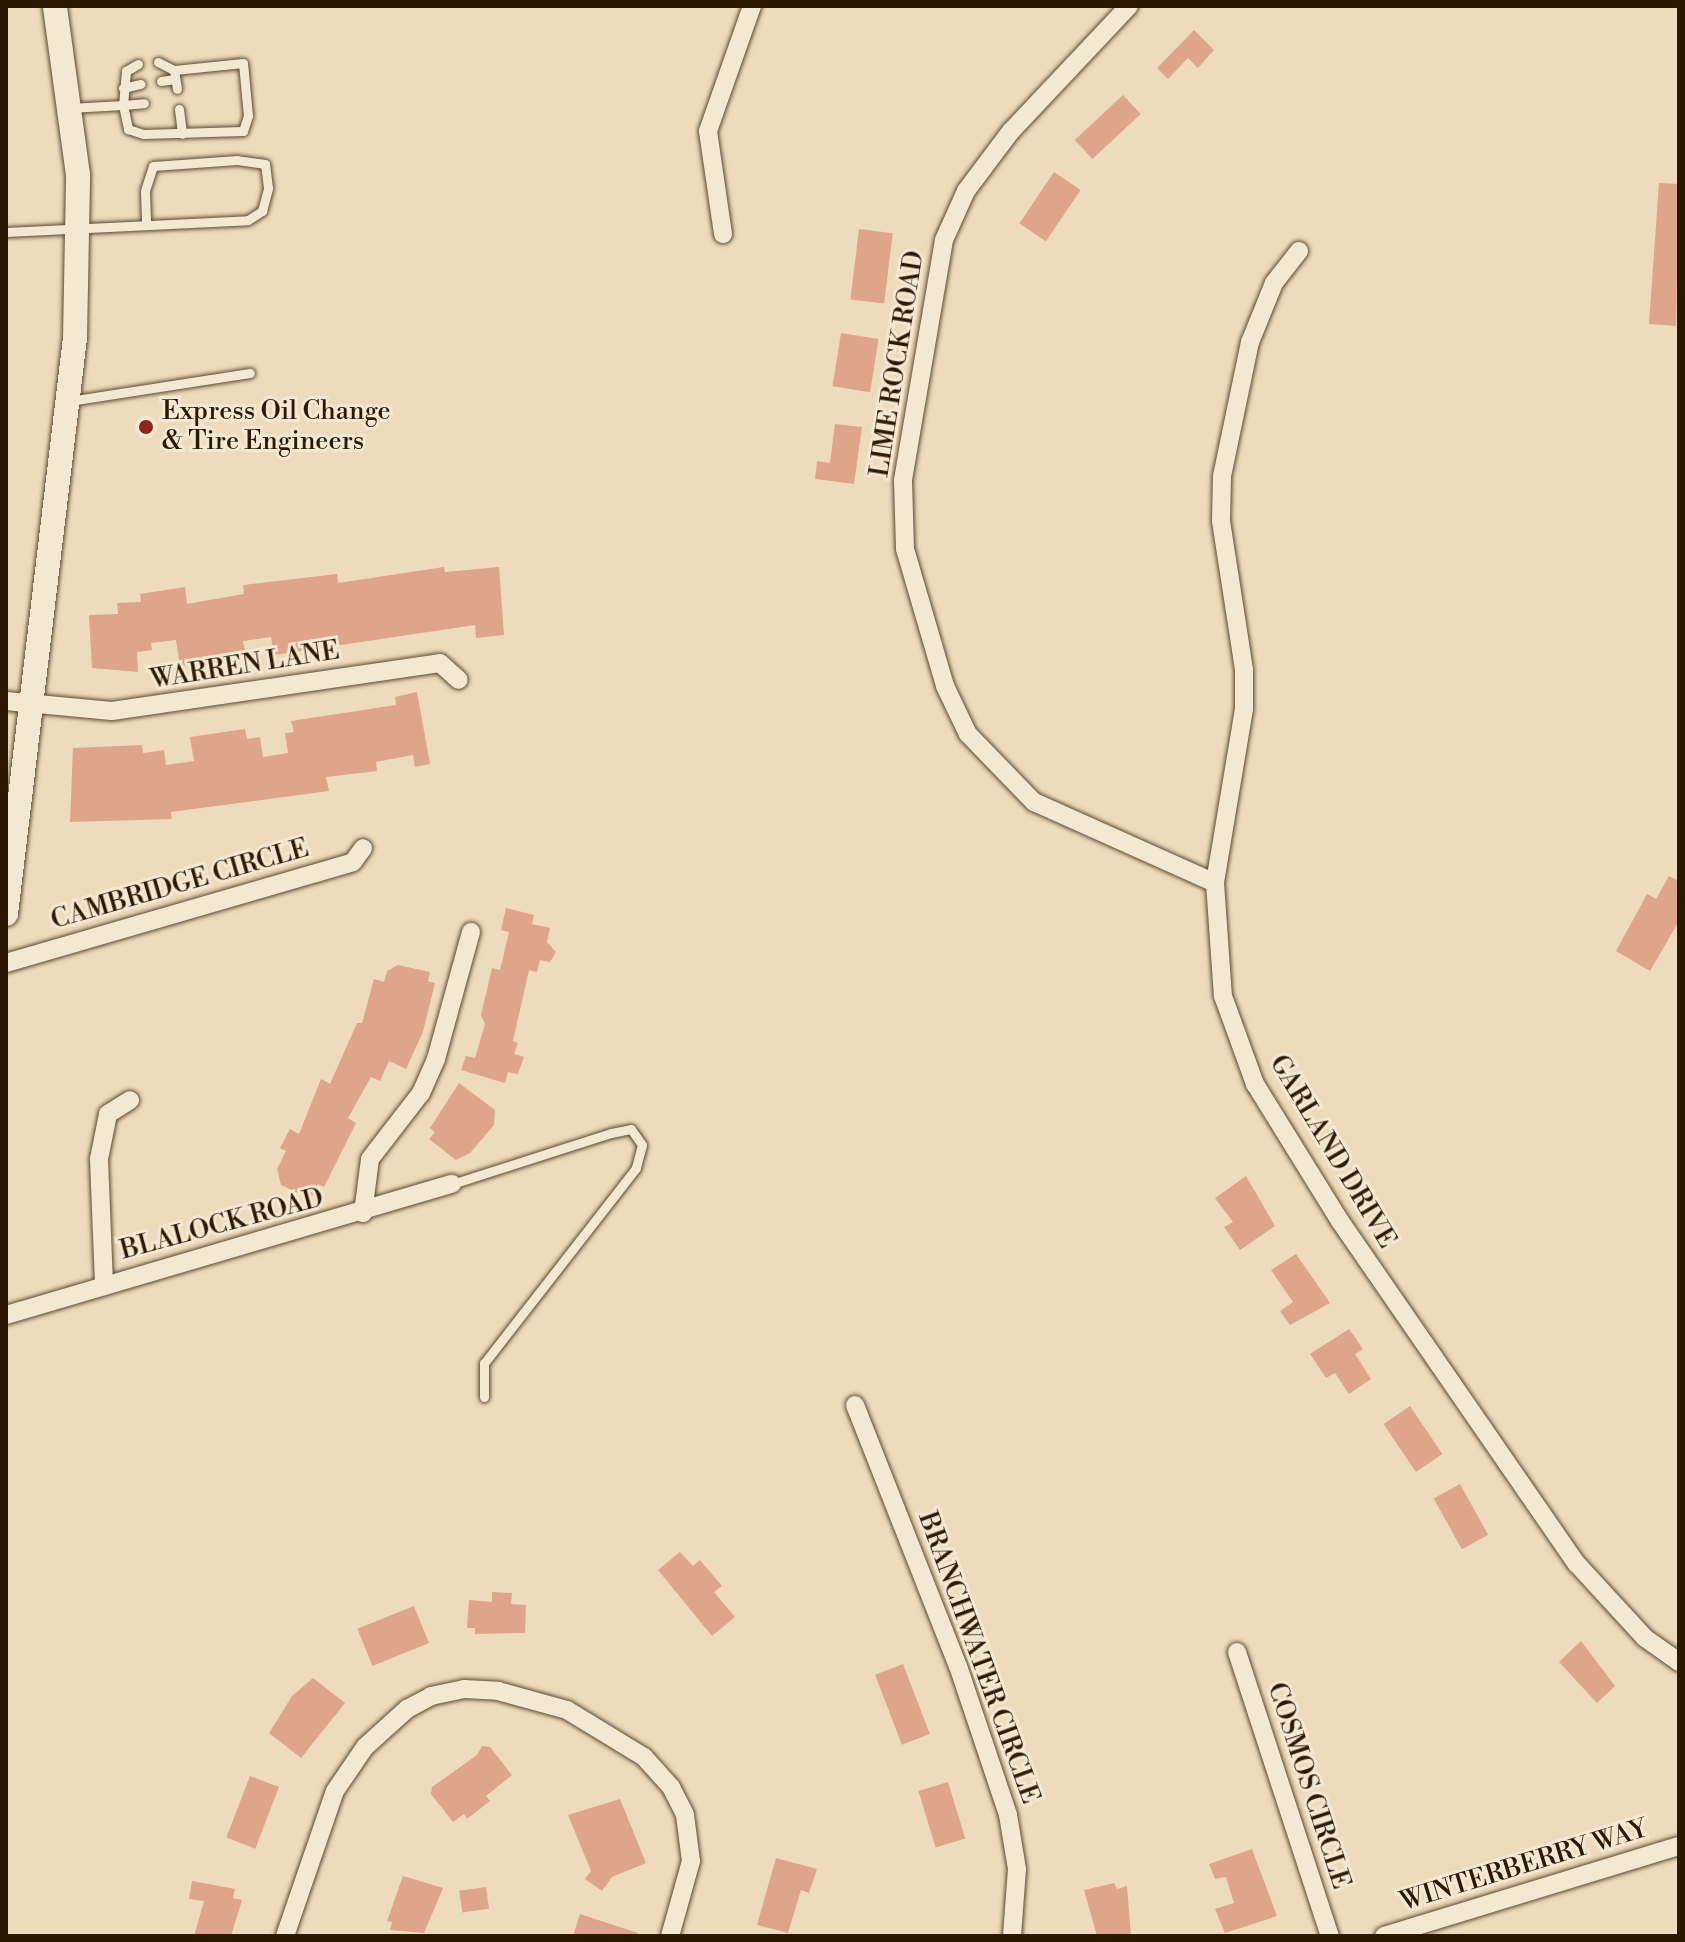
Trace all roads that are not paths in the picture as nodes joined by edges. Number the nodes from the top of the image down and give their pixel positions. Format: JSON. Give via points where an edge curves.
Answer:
{"nodes":[{"id":1,"x":55,"y":6,"type":"edge"},
{"id":2,"x":752,"y":6,"type":"edge"},
{"id":3,"x":1129,"y":6,"type":"edge"},
{"id":4,"x":158,"y":62,"type":"dead end"},
{"id":5,"x":138,"y":64,"type":"dead end"},
{"id":6,"x":175,"y":79,"type":"junction"},
{"id":7,"x":161,"y":81,"type":"dead end"},
{"id":8,"x":141,"y":84,"type":"dead end"},
{"id":9,"x":123,"y":88,"type":"junction"},
{"id":10,"x":144,"y":103,"type":"dead end"},
{"id":11,"x":123,"y":105,"type":"junction"},
{"id":12,"x":69,"y":108,"type":"junction"},
{"id":13,"x":179,"y":109,"type":"dead end"},
{"id":14,"x":182,"y":134,"type":"junction"},
{"id":15,"x":146,"y":224,"type":"junction"},
{"id":16,"x":77,"y":227,"type":"junction"},
{"id":17,"x":6,"y":232,"type":"edge"},
{"id":18,"x":723,"y":234,"type":"dead end"},
{"id":19,"x":1299,"y":251,"type":"dead end"},
{"id":20,"x":250,"y":373,"type":"dead end"},
{"id":21,"x":69,"y":401,"type":"junction"},
{"id":22,"x":459,"y":680,"type":"dead end"},
{"id":23,"x":6,"y":701,"type":"edge"},
{"id":24,"x":32,"y":702,"type":"junction"},
{"id":25,"x":363,"y":848,"type":"dead end"},
{"id":26,"x":1215,"y":883,"type":"junction"},
{"id":27,"x":6,"y":914,"type":"edge"},
{"id":28,"x":471,"y":932,"type":"dead end"},
{"id":29,"x":6,"y":963,"type":"edge"},
{"id":30,"x":130,"y":1100,"type":"dead end"},
{"id":31,"x":452,"y":1184,"type":"joint"},
{"id":32,"x":363,"y":1213,"type":"junction"},
{"id":33,"x":104,"y":1284,"type":"junction"},
{"id":34,"x":6,"y":1315,"type":"edge"},
{"id":35,"x":484,"y":1397,"type":"dead end"},
{"id":36,"x":855,"y":1405,"type":"dead end"},
{"id":37,"x":1237,"y":1652,"type":"dead end"},
{"id":38,"x":1679,"y":1662,"type":"edge"},
{"id":39,"x":1679,"y":1846,"type":"edge"},
{"id":40,"x":285,"y":1936,"type":"edge"},
{"id":41,"x":670,"y":1936,"type":"edge"},
{"id":42,"x":1012,"y":1936,"type":"edge"},
{"id":43,"x":1330,"y":1936,"type":"edge"},
{"id":44,"x":1384,"y":1936,"type":"edge"}],
"edges":[{"from":1,"to":12,"type":"main road"},
{"from":2,"to":18,"type":"street","via":[[708,131]]},
{"from":3,"to":26,"type":"street","name":"LIME ROCK ROAD","via":[[1011,131],[966,191],[944,240],[903,481],[905,549],[945,686],[968,734],[1034,802]]},
{"from":4,"to":6,"type":"lane"},
{"from":5,"to":9,"type":"lane","via":[[126,71]]},
{"from":6,"to":7,"type":"lane"},
{"from":6,"to":14,"type":"lane","via":[[243,63],[248,116],[243,131]]},
{"from":8,"to":9,"type":"lane"},
{"from":9,"to":11,"type":"lane"},
{"from":10,"to":11,"type":"lane"},
{"from":11,"to":12,"type":"lane"},
{"from":11,"to":14,"type":"lane","via":[[128,129]]},
{"from":12,"to":16,"type":"main road","via":[[78,175]]},
{"from":13,"to":14,"type":"lane"},
{"from":15,"to":15,"type":"lane","via":[[248,220],[262,211],[265,164],[237,160],[153,166],[145,191]]},
{"from":15,"to":16,"type":"lane"},
{"from":16,"to":17,"type":"lane"},
{"from":16,"to":21,"type":"main road"},
{"from":19,"to":26,"type":"street","name":"GARLAND DRIVE","via":[[1274,283],[1250,342],[1222,476],[1221,521],[1244,670],[1244,709]]},
{"from":20,"to":21,"type":"lane"},
{"from":21,"to":24,"type":"main road"},
{"from":22,"to":24,"type":"street","name":"WARREN LANE","via":[[440,663],[112,711]]},
{"from":23,"to":24,"type":"street"},
{"from":24,"to":27,"type":"main road"},
{"from":25,"to":29,"type":"street","name":"CAMBRIDGE CIRCLE","via":[[353,862]]},
{"from":26,"to":38,"type":"street","name":"GARLAND DRIVE","via":[[1223,996],[1255,1084],[1340,1221],[1577,1564],[1645,1638]]},
{"from":28,"to":32,"type":"street","via":[[436,1059],[421,1093],[370,1159]]},
{"from":30,"to":33,"type":"street","via":[[108,1114],[99,1159]]},
{"from":31,"to":32,"type":"street","name":"BLALOCK ROAD"},
{"from":31,"to":35,"type":"lane","via":[[611,1133],[631,1129],[642,1145],[636,1168],[484,1363]]},
{"from":32,"to":33,"type":"street","name":"BLALOCK ROAD"},
{"from":33,"to":34,"type":"street","name":"BLALOCK ROAD"},
{"from":36,"to":42,"type":"street","name":"BRANCHWATER CIRCLE","via":[[958,1666],[1008,1815],[1017,1869]]},
{"from":37,"to":43,"type":"street","name":"COSMOS CIRCLE"},
{"from":39,"to":44,"type":"street","name":"WINTERBERRY WAY"},
{"from":40,"to":41,"type":"street","via":[[335,1791],[365,1747],[407,1709],[431,1696],[464,1689],[498,1691],[567,1710],[644,1757],[671,1787],[685,1815],[691,1861]]}]}
